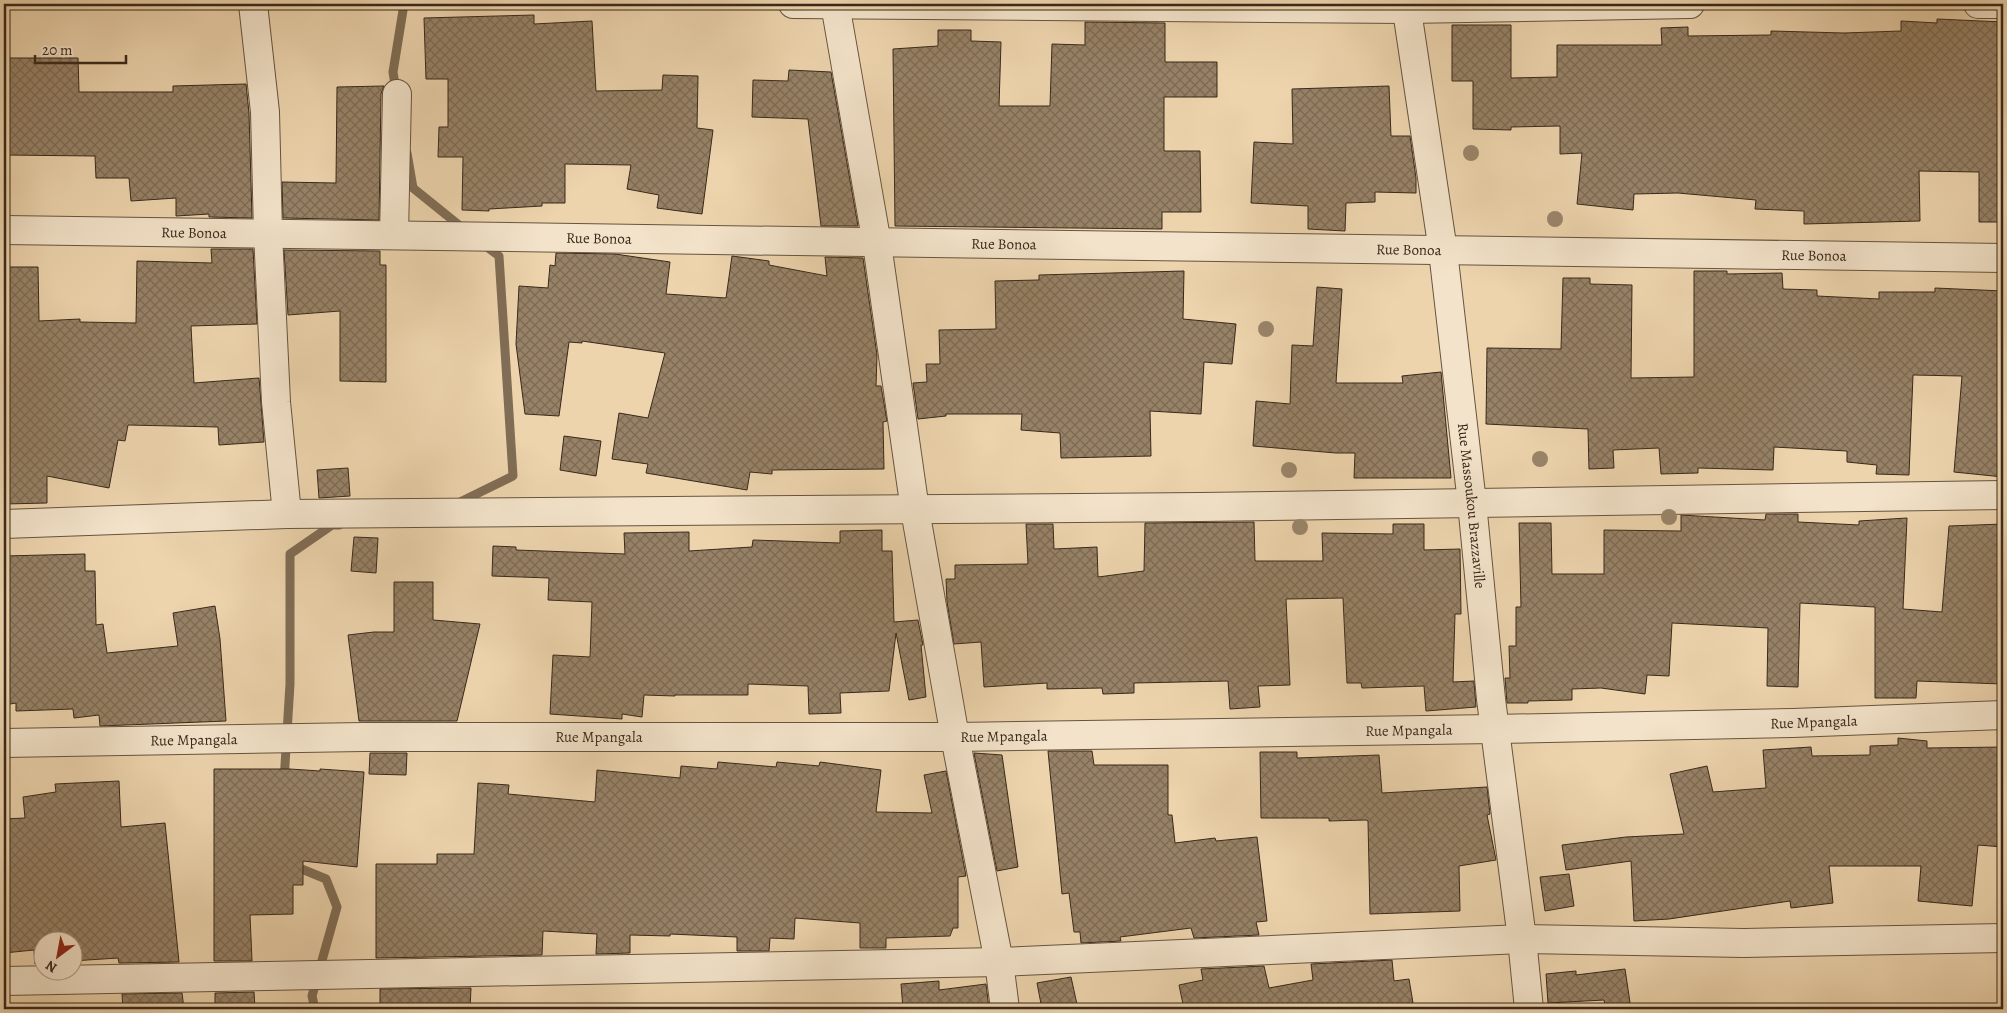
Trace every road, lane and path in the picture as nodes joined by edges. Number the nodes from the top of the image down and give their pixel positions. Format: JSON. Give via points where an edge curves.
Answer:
{"nodes":[{"id":1,"x":253,"y":4,"type":"edge"},
{"id":2,"x":793,"y":4,"type":"edge"},
{"id":3,"x":835,"y":4,"type":"edge"},
{"id":4,"x":1690,"y":4,"type":"edge"},
{"id":5,"x":1978,"y":4,"type":"edge"},
{"id":6,"x":2003,"y":4,"type":"edge"},
{"id":7,"x":1406,"y":6,"type":"edge"},
{"id":8,"x":397,"y":94,"type":"dead end"},
{"id":9,"x":4,"y":230,"type":"edge"},
{"id":10,"x":268,"y":233,"type":"junction"},
{"id":11,"x":394,"y":235,"type":"junction"},
{"id":12,"x":876,"y":244,"type":"junction"},
{"id":13,"x":1443,"y":251,"type":"junction"},
{"id":14,"x":2003,"y":258,"type":"edge"},
{"id":15,"x":2003,"y":495,"type":"edge"},
{"id":16,"x":1472,"y":503,"type":"junction"},
{"id":17,"x":915,"y":510,"type":"junction"},
{"id":18,"x":287,"y":514,"type":"junction"},
{"id":19,"x":4,"y":524,"type":"edge"},
{"id":20,"x":2003,"y":715,"type":"edge"},
{"id":21,"x":1495,"y":729,"type":"junction"},
{"id":22,"x":955,"y":737,"type":"junction"},
{"id":23,"x":4,"y":743,"type":"edge"},
{"id":24,"x":2003,"y":938,"type":"edge"},
{"id":25,"x":1522,"y":939,"type":"junction"},
{"id":26,"x":999,"y":962,"type":"junction"},
{"id":27,"x":4,"y":981,"type":"edge"},
{"id":28,"x":1005,"y":1009,"type":"edge"},
{"id":29,"x":1529,"y":1009,"type":"edge"}],
"edges":[{"from":1,"to":10,"type":"street","via":[[264,112]]},
{"from":2,"to":3,"type":"street"},
{"from":3,"to":7,"type":"street"},
{"from":3,"to":12,"type":"street"},
{"from":4,"to":7,"type":"street"},
{"from":5,"to":6,"type":"street"},
{"from":7,"to":13,"type":"street","name":"Rue Massoukou Brazzaville"},
{"from":8,"to":11,"type":"street"},
{"from":9,"to":10,"type":"street","name":"Rue Bonoa"},
{"from":10,"to":11,"type":"street","name":"Rue Bonoa"},
{"from":10,"to":18,"type":"street","via":[[276,402]]},
{"from":11,"to":12,"type":"street","name":"Rue Bonoa"},
{"from":12,"to":13,"type":"street","name":"Rue Bonoa"},
{"from":12,"to":17,"type":"street"},
{"from":13,"to":14,"type":"street","name":"Rue Bonoa"},
{"from":13,"to":16,"type":"street","name":"Rue Massoukou Brazzaville"},
{"from":15,"to":16,"type":"street"},
{"from":16,"to":17,"type":"street"},
{"from":16,"to":21,"type":"street","name":"Rue Massoukou Brazzaville"},
{"from":17,"to":18,"type":"street"},
{"from":17,"to":22,"type":"street"},
{"from":18,"to":19,"type":"street"},
{"from":20,"to":21,"type":"street","name":"Rue Mpangala"},
{"from":21,"to":22,"type":"street","name":"Rue Mpangala"},
{"from":21,"to":25,"type":"street","name":"Rue Massoukou Brazzaville"},
{"from":22,"to":23,"type":"street","name":"Rue Mpangala","via":[[363,737]]},
{"from":22,"to":26,"type":"street"},
{"from":24,"to":25,"type":"street","via":[[1744,943]]},
{"from":25,"to":26,"type":"street"},
{"from":25,"to":29,"type":"street","name":"Rue Massoukou Brazzaville"},
{"from":26,"to":27,"type":"street"},
{"from":26,"to":28,"type":"street"}]}
